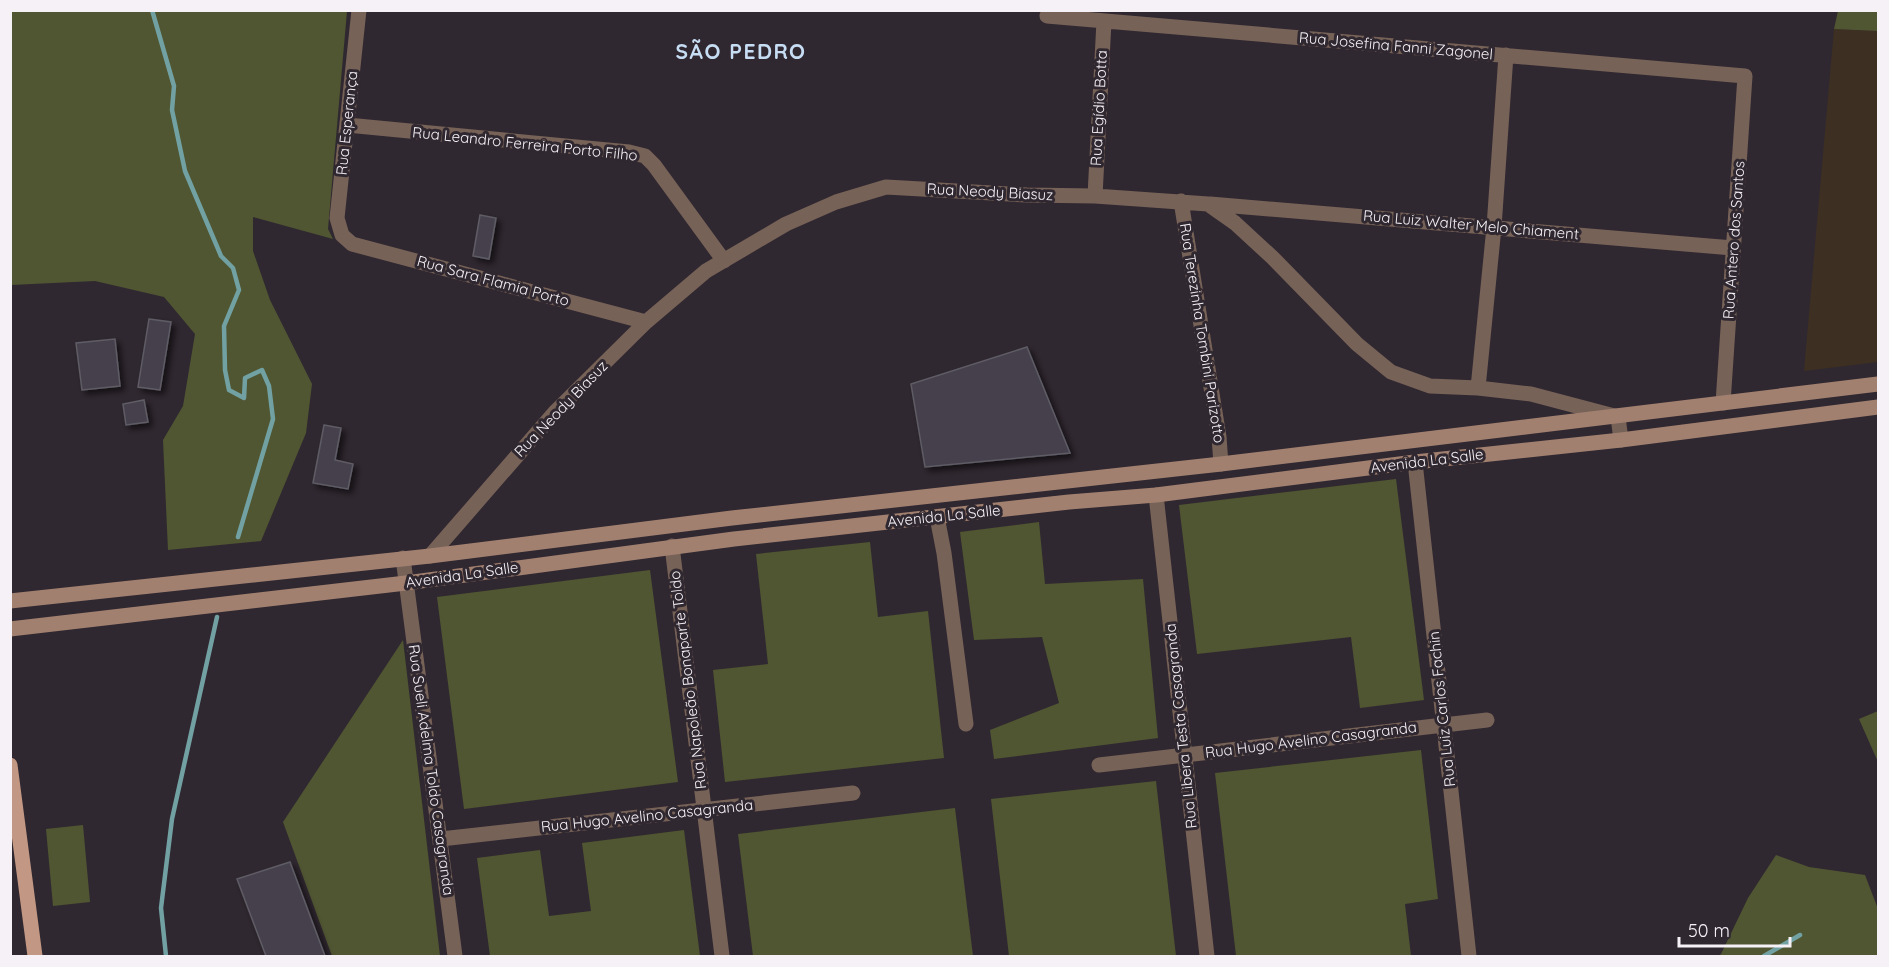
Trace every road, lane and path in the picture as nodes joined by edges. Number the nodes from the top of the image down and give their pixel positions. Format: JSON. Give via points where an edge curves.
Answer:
{"nodes":[{"id":1,"x":359,"y":10,"type":"edge"},
{"id":2,"x":1047,"y":16,"type":"dead end"},
{"id":3,"x":1104,"y":21,"type":"junction"},
{"id":4,"x":1506,"y":56,"type":"junction"},
{"id":5,"x":1744,"y":76,"type":"joint"},
{"id":6,"x":347,"y":124,"type":"junction"},
{"id":7,"x":1095,"y":196,"type":"junction"},
{"id":8,"x":1181,"y":201,"type":"junction"},
{"id":9,"x":1208,"y":204,"type":"junction"},
{"id":10,"x":1494,"y":227,"type":"junction"},
{"id":11,"x":342,"y":235,"type":"joint"},
{"id":12,"x":1733,"y":248,"type":"junction"},
{"id":13,"x":723,"y":261,"type":"junction"},
{"id":14,"x":646,"y":322,"type":"junction"},
{"id":15,"x":1878,"y":384,"type":"edge"},
{"id":16,"x":1478,"y":388,"type":"junction"},
{"id":17,"x":1723,"y":403,"type":"junction"},
{"id":18,"x":1878,"y":407,"type":"edge"},
{"id":19,"x":1618,"y":417,"type":"junction"},
{"id":20,"x":1621,"y":440,"type":"junction"},
{"id":21,"x":1415,"y":462,"type":"junction"},
{"id":22,"x":1221,"y":464,"type":"junction"},
{"id":23,"x":1067,"y":481,"type":"junction"},
{"id":24,"x":1156,"y":495,"type":"junction"},
{"id":25,"x":1069,"y":502,"type":"junction"},
{"id":26,"x":938,"y":517,"type":"junction"},
{"id":27,"x":732,"y":518,"type":"junction"},
{"id":28,"x":734,"y":539,"type":"junction"},
{"id":29,"x":672,"y":546,"type":"junction"},
{"id":30,"x":430,"y":556,"type":"junction"},
{"id":31,"x":403,"y":558,"type":"junction"},
{"id":32,"x":406,"y":583,"type":"junction"},
{"id":33,"x":10,"y":601,"type":"edge"},
{"id":34,"x":10,"y":629,"type":"edge"},
{"id":35,"x":1486,"y":720,"type":"dead end"},
{"id":36,"x":966,"y":724,"type":"dead end"},
{"id":37,"x":1443,"y":725,"type":"junction"},
{"id":38,"x":1185,"y":755,"type":"junction"},
{"id":39,"x":10,"y":765,"type":"edge"},
{"id":40,"x":1099,"y":765,"type":"dead end"},
{"id":41,"x":853,"y":793,"type":"dead end"},
{"id":42,"x":704,"y":810,"type":"junction"},
{"id":43,"x":441,"y":839,"type":"junction"},
{"id":44,"x":35,"y":957,"type":"edge"},
{"id":45,"x":455,"y":957,"type":"edge"},
{"id":46,"x":722,"y":957,"type":"edge"},
{"id":47,"x":1207,"y":957,"type":"edge"},
{"id":48,"x":1469,"y":957,"type":"edge"}],
"edges":[{"from":1,"to":6,"type":"street","name":"Rua Esperança"},
{"from":2,"to":3,"type":"street","name":"Rua Josefina Fanni Zagonel"},
{"from":3,"to":4,"type":"street","name":"Rua Josefina Fanni Zagonel"},
{"from":3,"to":7,"type":"street","name":"Rua Egídio Botta"},
{"from":4,"to":5,"type":"street","name":"Rua Josefina Fanni Zagonel"},
{"from":4,"to":10,"type":"street"},
{"from":5,"to":12,"type":"street","name":"Rua Antero dos Santos"},
{"from":6,"to":11,"type":"street","name":"Rua Esperança","via":[[338,218]]},
{"from":6,"to":13,"type":"street","name":"Rua Leandro Ferreira Porto Filho","via":[[645,156]]},
{"from":7,"to":8,"type":"street","name":"Rua Neody Biasuz"},
{"from":7,"to":13,"type":"street","name":"Rua Neody Biasuz","via":[[886,188],[836,202],[786,224]]},
{"from":8,"to":9,"type":"street","name":"Rua Neody Biasuz"},
{"from":8,"to":22,"type":"street","name":"Rua Terezinha Tombini Parizotto"},
{"from":9,"to":10,"type":"street","name":"Rua Luiz Walter Melo Chiament"},
{"from":9,"to":16,"type":"street","name":"Rua Neody Biasuz","via":[[1235,223],[1357,344],[1391,372],[1430,386]]},
{"from":10,"to":12,"type":"street","name":"Rua Luiz Walter Melo Chiament"},
{"from":10,"to":16,"type":"street"},
{"from":11,"to":14,"type":"street","name":"Rua Sara Flamia Porto","via":[[352,244]]},
{"from":12,"to":17,"type":"street","name":"Rua Antero dos Santos"},
{"from":13,"to":14,"type":"street","name":"Rua Neody Biasuz"},
{"from":14,"to":30,"type":"street","name":"Rua Neody Biasuz","via":[[556,411]]},
{"from":15,"to":17,"type":"main road","name":"Avenida La Salle"},
{"from":16,"to":19,"type":"street","name":"Rua Neody Biasuz","via":[[1531,394]]},
{"from":17,"to":19,"type":"main road","name":"Avenida La Salle"},
{"from":18,"to":20,"type":"main road","name":"Avenida La Salle"},
{"from":19,"to":20,"type":"street"},
{"from":19,"to":22,"type":"main road","name":"Avenida La Salle"},
{"from":20,"to":21,"type":"main road","name":"Avenida La Salle"},
{"from":21,"to":24,"type":"main road","name":"Avenida La Salle"},
{"from":21,"to":37,"type":"street","name":"Rua Luiz Carlos Fachin"},
{"from":22,"to":23,"type":"main road","name":"Avenida La Salle"},
{"from":23,"to":25,"type":"main road"},
{"from":23,"to":27,"type":"main road","name":"Avenida La Salle"},
{"from":24,"to":25,"type":"main road","name":"Avenida La Salle"},
{"from":24,"to":38,"type":"street","name":"Rua Libera Testa Casagranda"},
{"from":25,"to":26,"type":"main road","name":"Avenida La Salle"},
{"from":26,"to":28,"type":"main road","name":"Avenida La Salle"},
{"from":26,"to":36,"type":"street"},
{"from":27,"to":28,"type":"main road"},
{"from":27,"to":30,"type":"main road","name":"Avenida La Salle"},
{"from":28,"to":29,"type":"main road","name":"Avenida La Salle"},
{"from":29,"to":32,"type":"main road","name":"Avenida La Salle"},
{"from":29,"to":42,"type":"street","name":"Rua Napoleão Bonaparte Toldo"},
{"from":30,"to":31,"type":"main road","name":"Avenida La Salle"},
{"from":31,"to":32,"type":"street","name":"Rua Sueli Adelma Toldo Casagranda"},
{"from":31,"to":33,"type":"main road","name":"Avenida La Salle"},
{"from":32,"to":34,"type":"main road","name":"Avenida La Salle"},
{"from":32,"to":43,"type":"street","name":"Rua Sueli Adelma Toldo Casagranda"},
{"from":35,"to":37,"type":"street","name":"Rua Hugo Avelino Casagranda"},
{"from":37,"to":38,"type":"street","name":"Rua Hugo Avelino Casagranda"},
{"from":37,"to":48,"type":"street","name":"Rua Luiz Carlos Fachin"},
{"from":38,"to":40,"type":"street","name":"Rua Hugo Avelino Casagranda"},
{"from":38,"to":47,"type":"street","name":"Rua Libera Testa Casagranda"},
{"from":39,"to":44,"type":"main road"},
{"from":41,"to":42,"type":"street","name":"Rua Hugo Avelino Casagranda"},
{"from":42,"to":43,"type":"street","name":"Rua Hugo Avelino Casagranda"},
{"from":42,"to":46,"type":"street","name":"Rua Napoleão Bonaparte Toldo"},
{"from":43,"to":45,"type":"street","name":"Rua Sueli Adelma Toldo Casagranda"}]}
